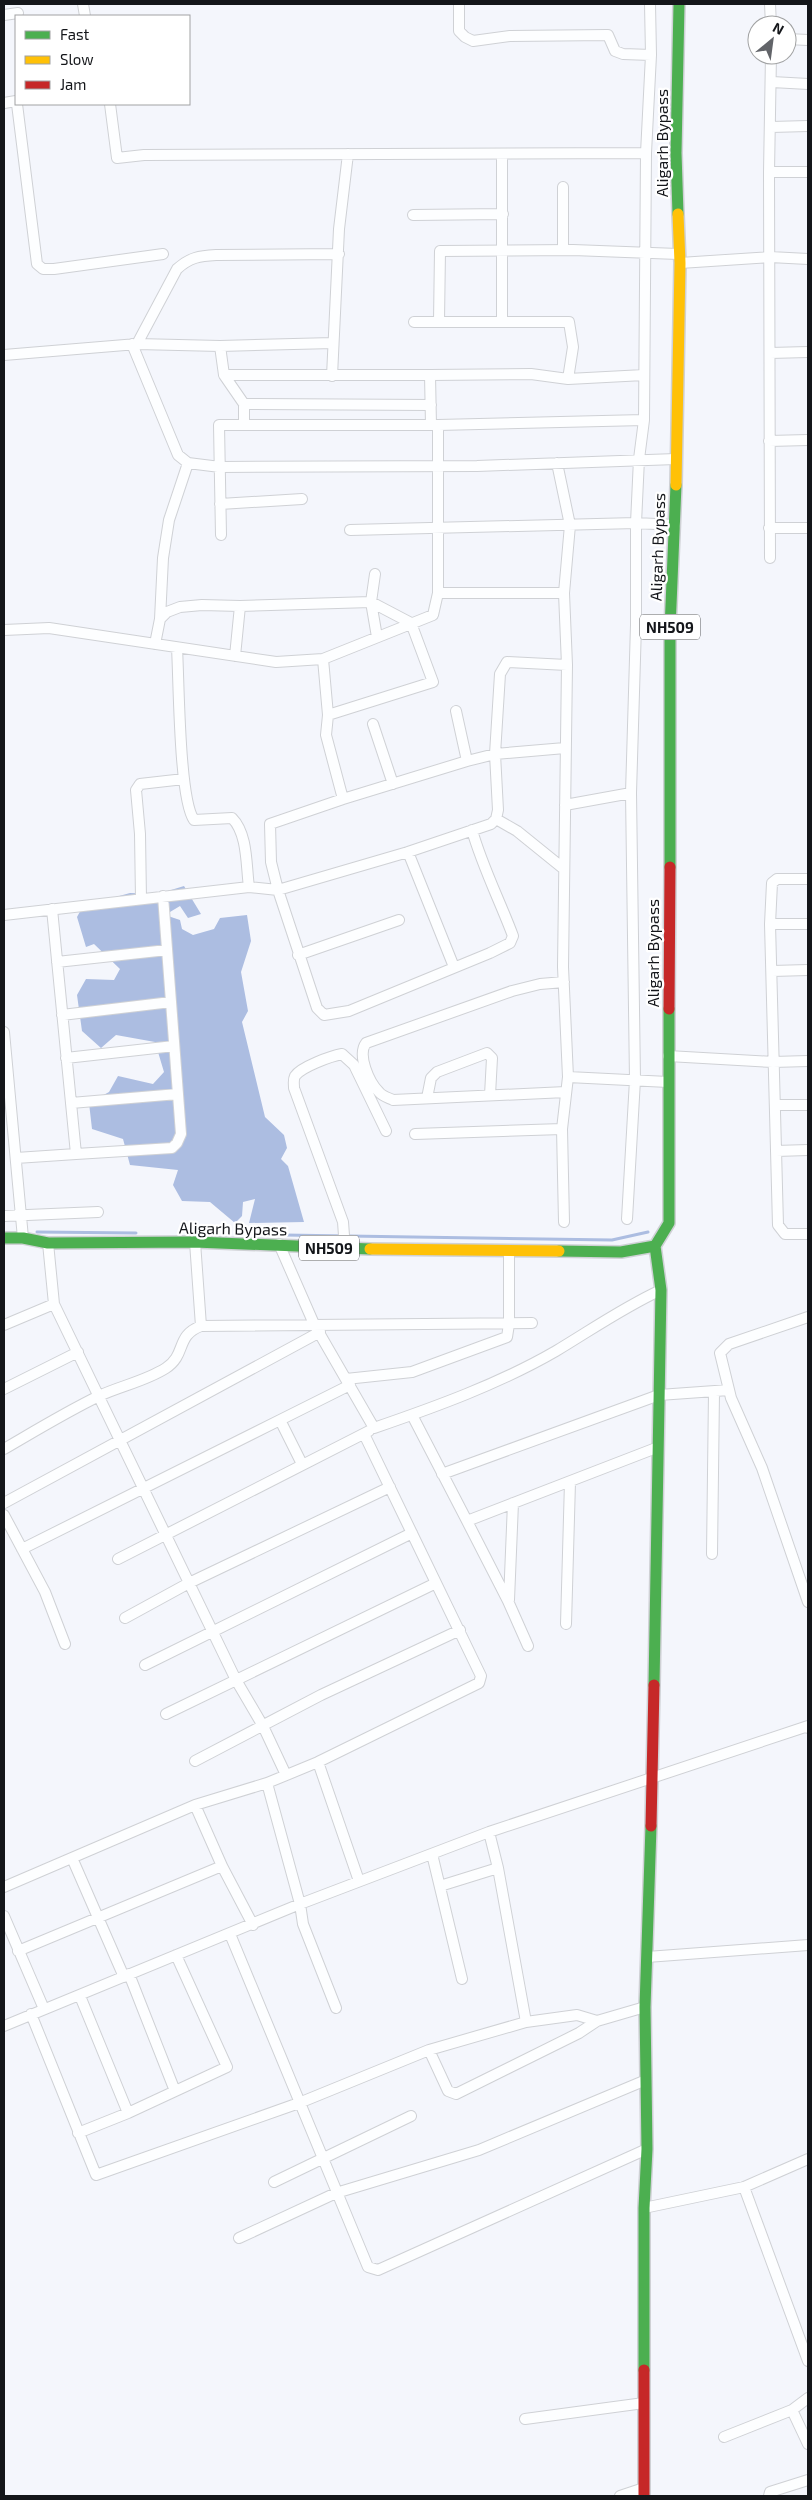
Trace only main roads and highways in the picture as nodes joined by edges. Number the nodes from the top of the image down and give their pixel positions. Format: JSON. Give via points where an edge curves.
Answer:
{"nodes":[{"id":1,"x":678,"y":4,"type":"edge"},
{"id":2,"x":4,"y":1238,"type":"edge"},
{"id":3,"x":655,"y":1246,"type":"junction"},
{"id":4,"x":644,"y":2492,"type":"edge"}],
"edges":[{"from":1,"to":3,"type":"main road","name":"Aligarh Bypass","number":"NH509","via":[[669,525],[668,1056],[663,1082],[669,1222]]},
{"from":2,"to":3,"type":"main road","name":"Aligarh Bypass","number":"NH509","via":[[23,1236],[48,1242],[195,1242],[509,1252],[621,1252]]},
{"from":3,"to":4,"type":"main road","via":[[661,1290],[645,2007]]}]}
